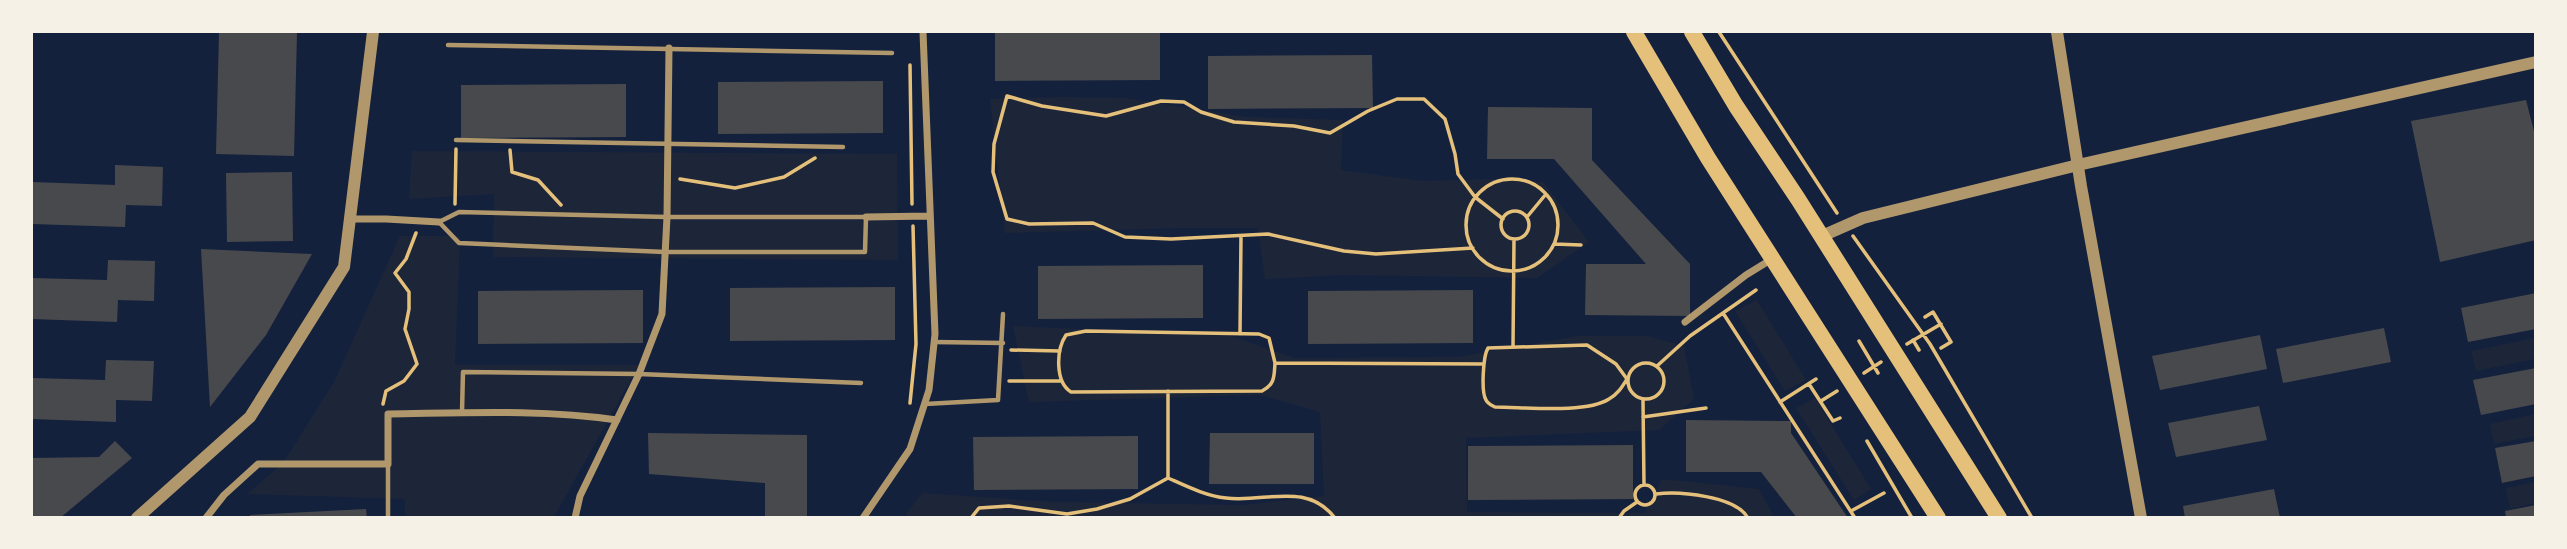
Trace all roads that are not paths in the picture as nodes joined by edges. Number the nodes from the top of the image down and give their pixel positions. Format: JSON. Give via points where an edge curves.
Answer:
{"nodes":[{"id":1,"x":373,"y":32,"type":"edge"},
{"id":2,"x":923,"y":32,"type":"edge"},
{"id":3,"x":1634,"y":32,"type":"edge"},
{"id":4,"x":1692,"y":32,"type":"edge"},
{"id":5,"x":2057,"y":32,"type":"edge"},
{"id":6,"x":448,"y":45,"type":"dead end"},
{"id":7,"x":669,"y":48,"type":"junction"},
{"id":8,"x":892,"y":53,"type":"dead end"},
{"id":9,"x":2536,"y":62,"type":"edge"},
{"id":10,"x":456,"y":140,"type":"road end"},
{"id":11,"x":668,"y":143,"type":"junction"},
{"id":12,"x":843,"y":147,"type":"dead end"},
{"id":13,"x":2078,"y":165,"type":"junction"},
{"id":14,"x":929,"y":216,"type":"junction"},
{"id":15,"x":667,"y":217,"type":"junction"},
{"id":16,"x":866,"y":217,"type":"junction"},
{"id":17,"x":350,"y":219,"type":"junction"},
{"id":18,"x":439,"y":222,"type":"junction"},
{"id":19,"x":1822,"y":236,"type":"junction"},
{"id":20,"x":665,"y":252,"type":"junction"},
{"id":21,"x":1773,"y":258,"type":"junction"},
{"id":22,"x":1003,"y":314,"type":"dead end"},
{"id":23,"x":1685,"y":322,"type":"dead end"},
{"id":24,"x":934,"y":342,"type":"junction"},
{"id":25,"x":1003,"y":343,"type":"junction"},
{"id":26,"x":639,"y":374,"type":"junction"},
{"id":27,"x":861,"y":383,"type":"dead end"},
{"id":28,"x":925,"y":404,"type":"junction"},
{"id":29,"x":463,"y":413,"type":"junction"},
{"id":30,"x":617,"y":420,"type":"junction"},
{"id":31,"x":388,"y":464,"type":"junction"},
{"id":32,"x":137,"y":517,"type":"edge"},
{"id":33,"x":206,"y":517,"type":"edge"},
{"id":34,"x":388,"y":517,"type":"edge"},
{"id":35,"x":575,"y":517,"type":"edge"},
{"id":36,"x":863,"y":517,"type":"edge"},
{"id":37,"x":1938,"y":517,"type":"edge"},
{"id":38,"x":1999,"y":517,"type":"edge"},
{"id":39,"x":2141,"y":517,"type":"edge"}],
"edges":[{"from":1,"to":17,"type":"street"},
{"from":2,"to":14,"type":"street"},
{"from":3,"to":21,"type":"main road"},
{"from":4,"to":19,"type":"main road"},
{"from":5,"to":13,"type":"street"},
{"from":6,"to":7,"type":"lane"},
{"from":7,"to":8,"type":"lane"},
{"from":7,"to":11,"type":"street"},
{"from":9,"to":13,"type":"street"},
{"from":10,"to":11,"type":"lane"},
{"from":11,"to":12,"type":"lane"},
{"from":11,"to":15,"type":"street"},
{"from":13,"to":19,"type":"street","via":[[1863,218]]},
{"from":13,"to":39,"type":"street"},
{"from":14,"to":16,"type":"street"},
{"from":14,"to":24,"type":"street"},
{"from":15,"to":16,"type":"lane"},
{"from":15,"to":18,"type":"lane","via":[[456,213]]},
{"from":15,"to":20,"type":"street"},
{"from":16,"to":20,"type":"lane","via":[[865,252]]},
{"from":17,"to":18,"type":"street"},
{"from":17,"to":32,"type":"street","via":[[344,267],[250,417]]},
{"from":18,"to":20,"type":"lane","via":[[459,243]]},
{"from":19,"to":38,"type":"main road"},
{"from":20,"to":26,"type":"street","via":[[662,314]]},
{"from":21,"to":23,"type":"street"},
{"from":21,"to":37,"type":"main road"},
{"from":22,"to":25,"type":"lane"},
{"from":24,"to":25,"type":"lane"},
{"from":24,"to":28,"type":"street"},
{"from":25,"to":28,"type":"lane","via":[[998,400]]},
{"from":26,"to":27,"type":"lane"},
{"from":26,"to":29,"type":"lane","via":[[463,372]]},
{"from":26,"to":30,"type":"street"},
{"from":28,"to":36,"type":"street","via":[[910,449]]},
{"from":29,"to":30,"type":"street"},
{"from":29,"to":31,"type":"street","via":[[388,414]]},
{"from":30,"to":35,"type":"street","via":[[580,496]]},
{"from":31,"to":33,"type":"street","via":[[258,464]]},
{"from":31,"to":34,"type":"lane"}]}
